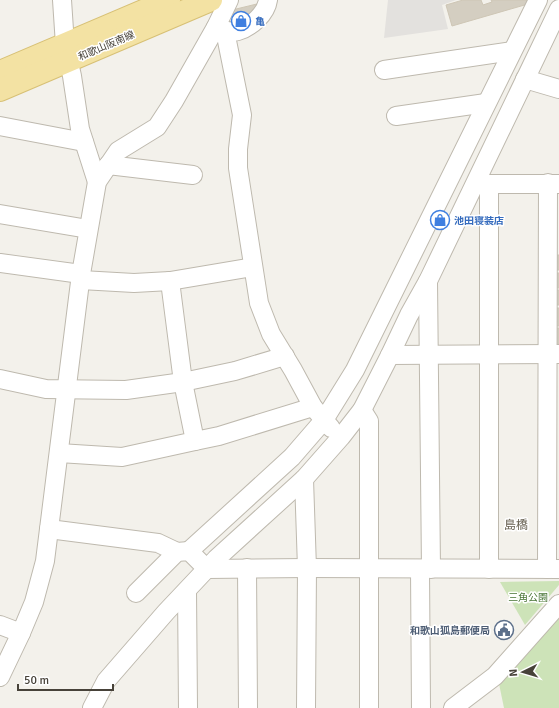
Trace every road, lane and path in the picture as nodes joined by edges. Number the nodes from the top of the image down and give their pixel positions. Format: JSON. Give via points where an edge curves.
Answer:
{"nodes":[{"id":1,"x":62,"y":0,"type":"edge"},
{"id":2,"x":169,"y":0,"type":"edge"},
{"id":3,"x":211,"y":0,"type":"edge"},
{"id":4,"x":229,"y":0,"type":"edge"},
{"id":5,"x":268,"y":0,"type":"edge"},
{"id":6,"x":537,"y":3,"type":"edge"},
{"id":7,"x":557,"y":12,"type":"edge"},
{"id":8,"x":220,"y":29,"type":"junction"},
{"id":9,"x":512,"y":51,"type":"junction"},
{"id":10,"x":67,"y":53,"type":"junction"},
{"id":11,"x":384,"y":70,"type":"dead end"},
{"id":12,"x":0,"y":72,"type":"edge"},
{"id":13,"x":525,"y":78,"type":"junction"},
{"id":14,"x":559,"y":89,"type":"edge"},
{"id":15,"x":0,"y":90,"type":"edge"},
{"id":16,"x":486,"y":103,"type":"junction"},
{"id":17,"x":396,"y":116,"type":"dead end"},
{"id":18,"x":476,"y":125,"type":"junction"},
{"id":19,"x":0,"y":126,"type":"edge"},
{"id":20,"x":497,"y":136,"type":"junction"},
{"id":21,"x":84,"y":142,"type":"junction"},
{"id":22,"x":108,"y":165,"type":"junction"},
{"id":23,"x":193,"y":175,"type":"dead end"},
{"id":24,"x":97,"y":182,"type":"junction"},
{"id":25,"x":481,"y":184,"type":"junction"},
{"id":26,"x":553,"y":184,"type":"edge"},
{"id":27,"x":0,"y":214,"type":"edge"},
{"id":28,"x":88,"y":229,"type":"junction"},
{"id":29,"x":0,"y":263,"type":"edge"},
{"id":30,"x":253,"y":267,"type":"junction"},
{"id":31,"x":81,"y":277,"type":"junction"},
{"id":32,"x":428,"y":280,"type":"junction"},
{"id":33,"x":170,"y":281,"type":"junction"},
{"id":34,"x":373,"y":334,"type":"junction"},
{"id":35,"x":429,"y":354,"type":"junction"},
{"id":36,"x":553,"y":354,"type":"edge"},
{"id":37,"x":489,"y":355,"type":"junction"},
{"id":38,"x":285,"y":356,"type":"junction"},
{"id":39,"x":388,"y":359,"type":"junction"},
{"id":40,"x":0,"y":379,"type":"edge"},
{"id":41,"x":183,"y":382,"type":"junction"},
{"id":42,"x":67,"y":389,"type":"junction"},
{"id":43,"x":362,"y":410,"type":"junction"},
{"id":44,"x":318,"y":413,"type":"junction"},
{"id":45,"x":342,"y":437,"type":"junction"},
{"id":46,"x":195,"y":441,"type":"junction"},
{"id":47,"x":59,"y":453,"type":"junction"},
{"id":48,"x":304,"y":479,"type":"junction"},
{"id":49,"x":49,"y":529,"type":"junction"},
{"id":50,"x":183,"y":552,"type":"junction"},
{"id":51,"x":248,"y":568,"type":"junction"},
{"id":52,"x":307,"y":568,"type":"junction"},
{"id":53,"x":369,"y":568,"type":"junction"},
{"id":54,"x":206,"y":569,"type":"junction"},
{"id":55,"x":426,"y":569,"type":"junction"},
{"id":56,"x":489,"y":569,"type":"junction"},
{"id":57,"x":553,"y":569,"type":"edge"},
{"id":58,"x":187,"y":591,"type":"junction"},
{"id":59,"x":136,"y":594,"type":"dead end"},
{"id":60,"x":559,"y":604,"type":"edge"},
{"id":61,"x":0,"y":625,"type":"edge"},
{"id":62,"x":21,"y":633,"type":"junction"},
{"id":63,"x":0,"y":677,"type":"edge"},
{"id":64,"x":92,"y":708,"type":"edge"},
{"id":65,"x":188,"y":708,"type":"edge"},
{"id":66,"x":248,"y":708,"type":"edge"},
{"id":67,"x":306,"y":708,"type":"edge"},
{"id":68,"x":369,"y":708,"type":"edge"},
{"id":69,"x":421,"y":708,"type":"edge"},
{"id":70,"x":453,"y":708,"type":"edge"}],
"edges":[{"from":1,"to":10,"type":"street"},
{"from":2,"to":10,"type":"main road","name":"和歌山阪南線"},
{"from":3,"to":10,"type":"main road","name":"和歌山阪南線"},
{"from":4,"to":8,"type":"street"},
{"from":5,"to":8,"type":"street","via":[[258,20],[238,31]]},
{"from":6,"to":7,"type":"street"},
{"from":6,"to":9,"type":"street"},
{"from":7,"to":13,"type":"street"},
{"from":8,"to":22,"type":"street","via":[[157,127],[118,151]]},
{"from":8,"to":30,"type":"street","via":[[242,114],[238,168]]},
{"from":9,"to":11,"type":"street"},
{"from":9,"to":16,"type":"street"},
{"from":10,"to":12,"type":"main road","name":"和歌山阪南線"},
{"from":10,"to":15,"type":"main road","name":"和歌山阪南線"},
{"from":10,"to":21,"type":"street"},
{"from":13,"to":14,"type":"street"},
{"from":13,"to":20,"type":"street"},
{"from":16,"to":17,"type":"street"},
{"from":16,"to":18,"type":"street"},
{"from":18,"to":20,"type":"street"},
{"from":18,"to":34,"type":"street"},
{"from":19,"to":21,"type":"street"},
{"from":20,"to":25,"type":"street"},
{"from":21,"to":24,"type":"street"},
{"from":22,"to":23,"type":"street"},
{"from":22,"to":24,"type":"street"},
{"from":24,"to":28,"type":"street"},
{"from":25,"to":26,"type":"street"},
{"from":25,"to":32,"type":"street"},
{"from":25,"to":37,"type":"street"},
{"from":26,"to":36,"type":"street"},
{"from":27,"to":28,"type":"street"},
{"from":28,"to":31,"type":"street"},
{"from":29,"to":31,"type":"street"},
{"from":30,"to":33,"type":"street"},
{"from":30,"to":38,"type":"street","via":[[259,303],[271,334]]},
{"from":31,"to":33,"type":"street","via":[[134,283]]},
{"from":31,"to":42,"type":"street"},
{"from":32,"to":35,"type":"street"},
{"from":32,"to":39,"type":"street"},
{"from":33,"to":41,"type":"street"},
{"from":34,"to":39,"type":"street"},
{"from":34,"to":44,"type":"street","via":[[355,370]]},
{"from":35,"to":37,"type":"street"},
{"from":35,"to":39,"type":"street"},
{"from":35,"to":55,"type":"street"},
{"from":36,"to":37,"type":"street"},
{"from":36,"to":57,"type":"street"},
{"from":37,"to":56,"type":"street"},
{"from":38,"to":41,"type":"street","via":[[235,371]]},
{"from":38,"to":44,"type":"street"},
{"from":39,"to":43,"type":"street"},
{"from":40,"to":42,"type":"street","via":[[46,389]]},
{"from":41,"to":42,"type":"street","via":[[126,390]]},
{"from":41,"to":46,"type":"street"},
{"from":42,"to":47,"type":"street"},
{"from":43,"to":45,"type":"street"},
{"from":43,"to":53,"type":"street","via":[[369,421]]},
{"from":44,"to":45,"type":"street"},
{"from":44,"to":46,"type":"street"},
{"from":44,"to":50,"type":"street","via":[[292,457]]},
{"from":45,"to":48,"type":"street"},
{"from":46,"to":47,"type":"street","via":[[122,458]]},
{"from":47,"to":49,"type":"street"},
{"from":48,"to":52,"type":"street"},
{"from":48,"to":54,"type":"street"},
{"from":49,"to":50,"type":"street","via":[[158,544]]},
{"from":49,"to":62,"type":"street","via":[[45,561],[34,602]]},
{"from":50,"to":54,"type":"street"},
{"from":50,"to":59,"type":"street"},
{"from":51,"to":52,"type":"street"},
{"from":51,"to":54,"type":"street"},
{"from":51,"to":66,"type":"street"},
{"from":52,"to":53,"type":"street"},
{"from":52,"to":67,"type":"street"},
{"from":53,"to":55,"type":"street"},
{"from":53,"to":68,"type":"street"},
{"from":54,"to":58,"type":"street"},
{"from":55,"to":56,"type":"street"},
{"from":55,"to":69,"type":"street"},
{"from":56,"to":57,"type":"street"},
{"from":58,"to":64,"type":"street","via":[[106,682]]},
{"from":58,"to":65,"type":"street"},
{"from":60,"to":70,"type":"street","via":[[495,676]]},
{"from":61,"to":62,"type":"street"},
{"from":62,"to":63,"type":"street"}]}
